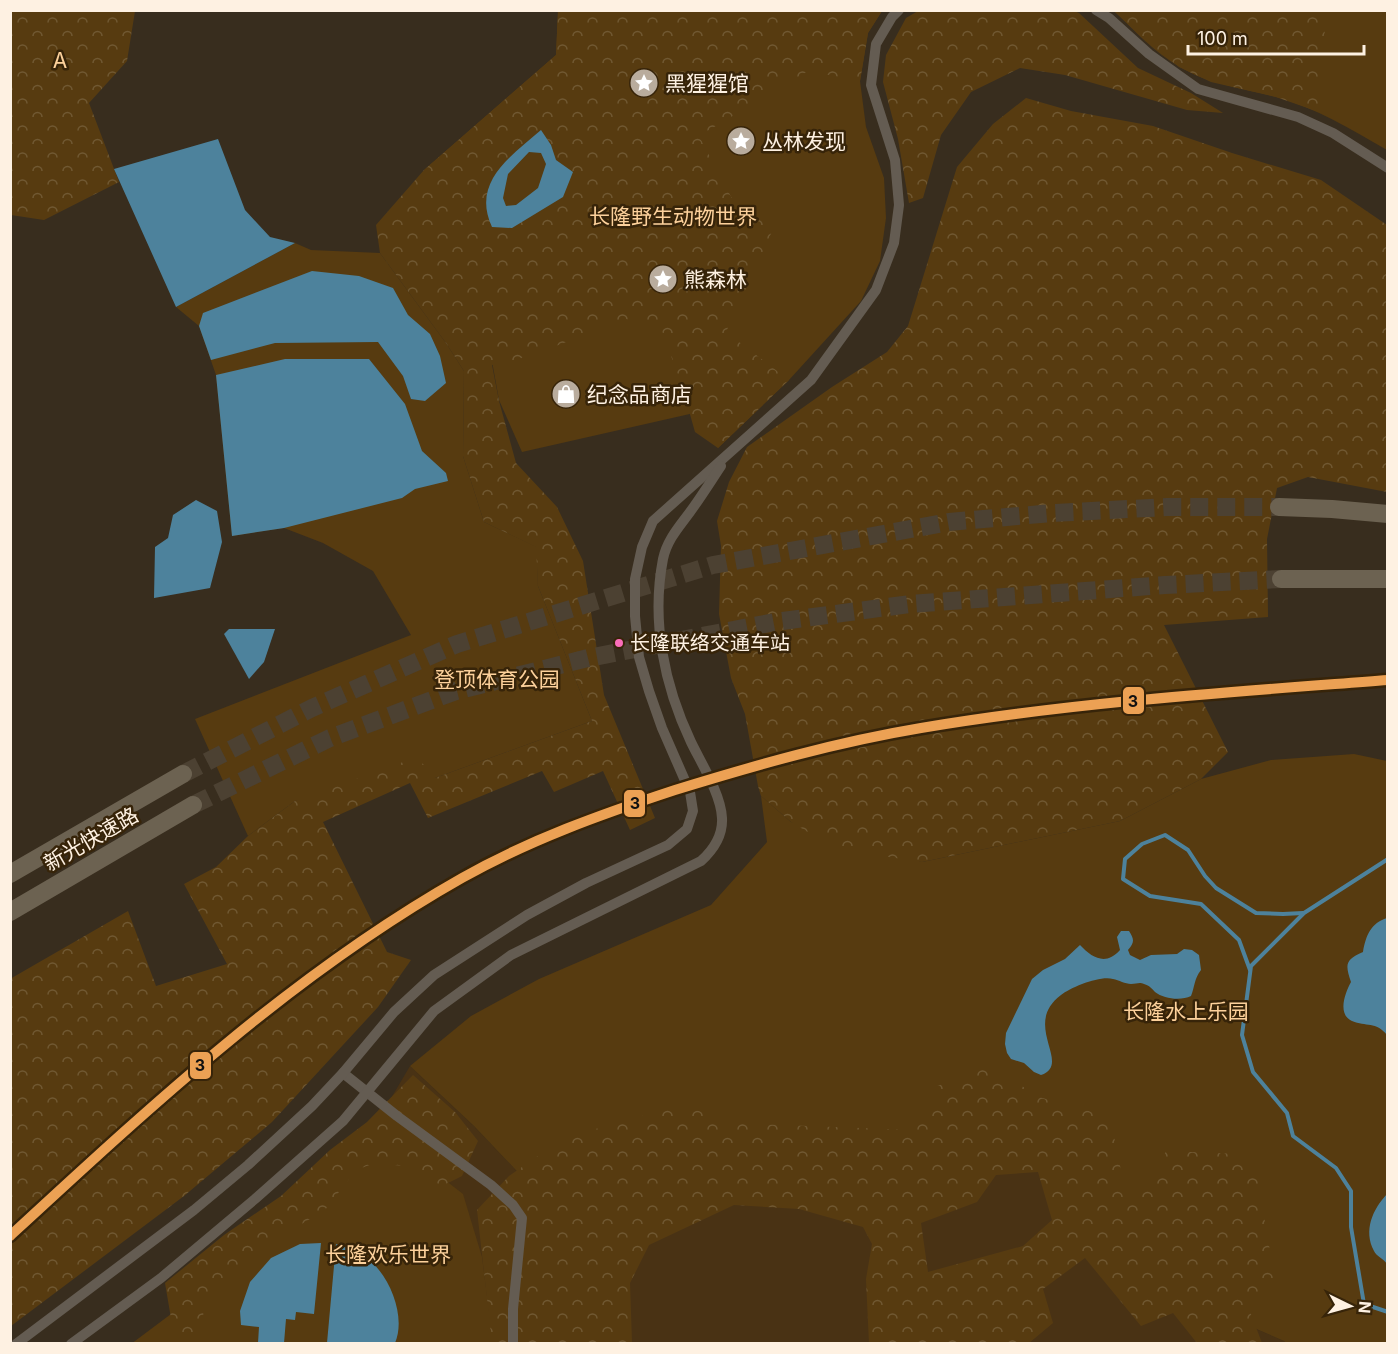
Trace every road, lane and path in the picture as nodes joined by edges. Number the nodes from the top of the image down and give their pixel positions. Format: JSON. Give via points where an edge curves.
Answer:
{"nodes":[{"id":1,"x":899,"y":10,"type":"edge"},
{"id":2,"x":1096,"y":10,"type":"edge"},
{"id":3,"x":1388,"y":168,"type":"edge"},
{"id":4,"x":729,"y":455,"type":"junction"},
{"id":5,"x":1279,"y":507,"type":"tunnel mouth"},
{"id":6,"x":1388,"y":514,"type":"edge"},
{"id":7,"x":1281,"y":579,"type":"tunnel mouth"},
{"id":8,"x":1388,"y":579,"type":"edge"},
{"id":9,"x":183,"y":774,"type":"tunnel mouth"},
{"id":10,"x":193,"y":805,"type":"tunnel mouth"},
{"id":11,"x":10,"y":874,"type":"edge"},
{"id":12,"x":10,"y":912,"type":"edge"},
{"id":13,"x":343,"y":1073,"type":"junction"},
{"id":14,"x":366,"y":1092,"type":"junction"},
{"id":15,"x":16,"y":1344,"type":"edge"},
{"id":16,"x":71,"y":1344,"type":"edge"},
{"id":17,"x":513,"y":1344,"type":"edge"}],
"edges":[{"from":1,"to":4,"type":"street","via":[[876,44],[871,85],[895,160],[899,205],[894,243],[876,290],[811,380]]},
{"from":2,"to":3,"type":"street","via":[[1198,89],[1298,117],[1333,133]]},
{"from":4,"to":13,"type":"street","via":[[653,521],[635,579],[639,657],[662,728],[690,792],[693,811],[687,829],[668,844],[527,915],[434,975],[394,1012]]},
{"from":4,"to":14,"type":"street","via":[[675,531],[664,556],[659,589],[658,618],[670,684],[721,810],[720,834],[713,849],[701,861],[520,951],[473,981],[434,1011]]},
{"from":5,"to":6,"type":"highway"},
{"from":7,"to":8,"type":"highway"},
{"from":9,"to":11,"type":"highway","name":"新光快速路"},
{"from":10,"to":12,"type":"highway","name":"新光快速路"},
{"from":13,"to":14,"type":"street"},
{"from":13,"to":15,"type":"street","via":[[304,1113],[194,1210]]},
{"from":14,"to":16,"type":"street","via":[[343,1121],[255,1199],[161,1278]]},
{"from":14,"to":17,"type":"street","via":[[490,1185],[522,1218]]}]}
